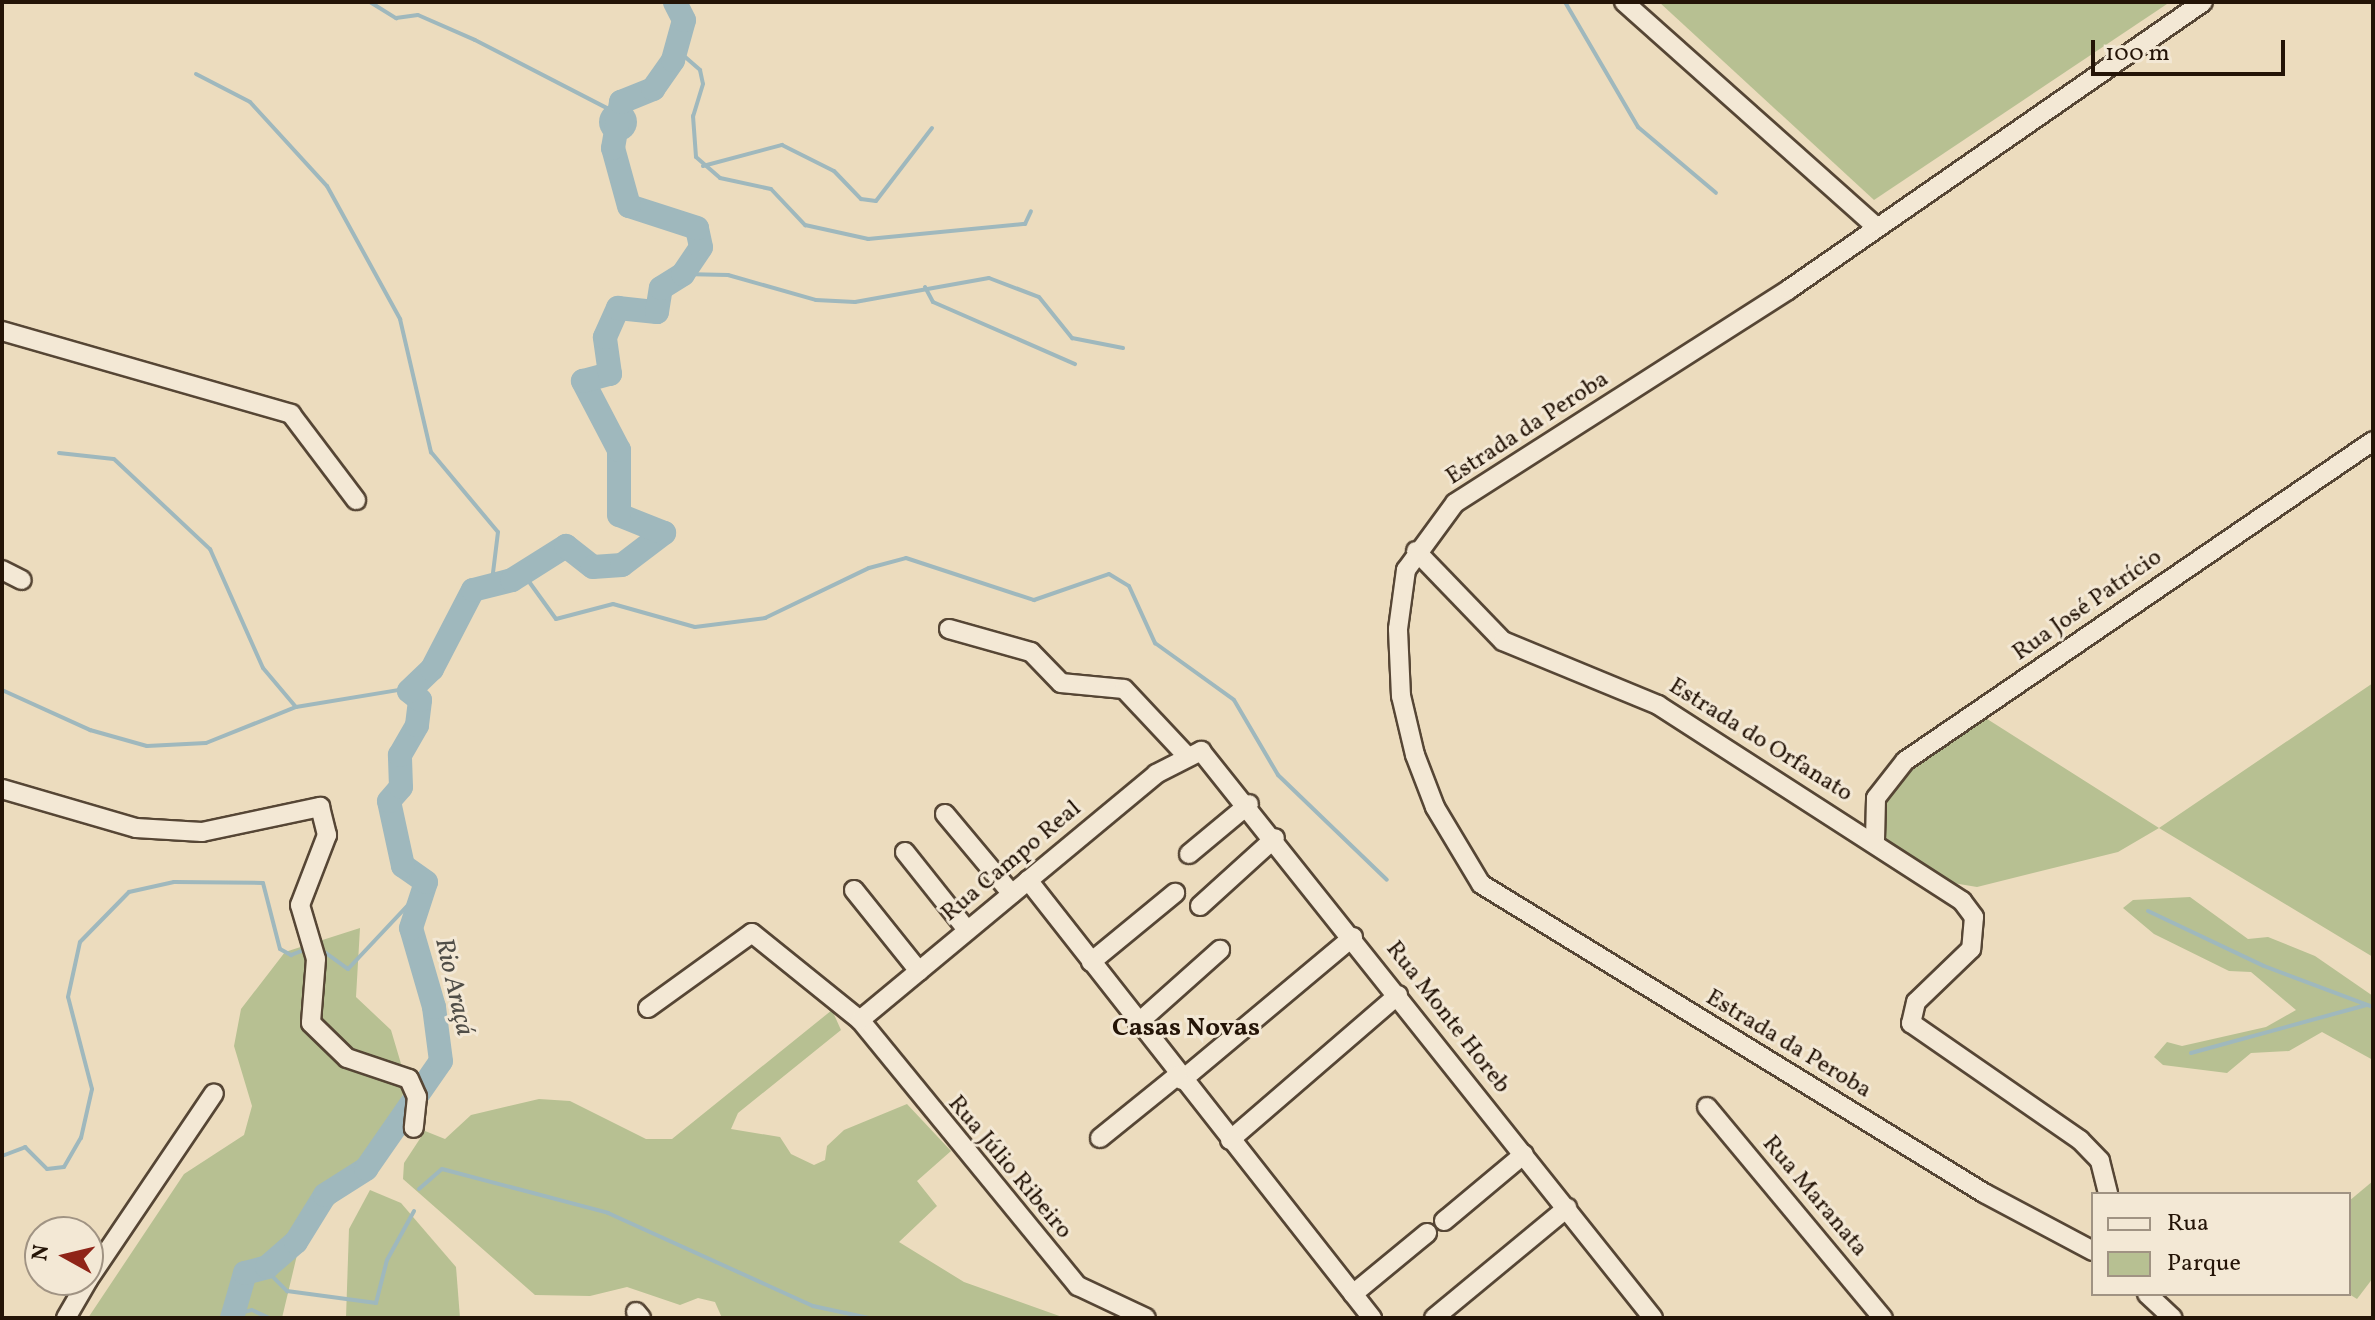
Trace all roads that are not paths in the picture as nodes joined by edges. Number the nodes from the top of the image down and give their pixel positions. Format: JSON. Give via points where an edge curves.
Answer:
{"nodes":[{"id":1,"x":1624,"y":2,"type":"edge"},
{"id":2,"x":2203,"y":2,"type":"edge"},
{"id":3,"x":1873,"y":224,"type":"junction"},
{"id":4,"x":2,"y":331,"type":"edge"},
{"id":5,"x":2373,"y":441,"type":"edge"},
{"id":6,"x":356,"y":500,"type":"dead end"},
{"id":7,"x":1416,"y":551,"type":"junction"},
{"id":8,"x":2,"y":570,"type":"edge"},
{"id":9,"x":22,"y":580,"type":"dead end"},
{"id":10,"x":949,"y":629,"type":"dead end"},
{"id":11,"x":1193,"y":752,"type":"junction"},
{"id":12,"x":2,"y":789,"type":"edge"},
{"id":13,"x":1249,"y":804,"type":"junction"},
{"id":14,"x":945,"y":814,"type":"dead end"},
{"id":15,"x":1275,"y":838,"type":"junction"},
{"id":16,"x":1875,"y":840,"type":"junction"},
{"id":17,"x":905,"y":852,"type":"dead end"},
{"id":18,"x":1189,"y":854,"type":"dead end"},
{"id":19,"x":1028,"y":880,"type":"junction"},
{"id":20,"x":854,"y":890,"type":"dead end"},
{"id":21,"x":1175,"y":893,"type":"dead end"},
{"id":22,"x":1012,"y":894,"type":"junction"},
{"id":23,"x":1200,"y":906,"type":"dead end"},
{"id":24,"x":967,"y":930,"type":"junction"},
{"id":25,"x":1353,"y":937,"type":"junction"},
{"id":26,"x":1220,"y":950,"type":"dead end"},
{"id":27,"x":1091,"y":962,"type":"junction"},
{"id":28,"x":919,"y":971,"type":"junction"},
{"id":29,"x":1398,"y":995,"type":"junction"},
{"id":30,"x":648,"y":1008,"type":"dead end"},
{"id":31,"x":860,"y":1020,"type":"junction"},
{"id":32,"x":1138,"y":1023,"type":"junction"},
{"id":33,"x":1180,"y":1078,"type":"junction"},
{"id":34,"x":214,"y":1093,"type":"dead end"},
{"id":35,"x":1707,"y":1107,"type":"dead end"},
{"id":36,"x":414,"y":1128,"type":"dead end"},
{"id":37,"x":1100,"y":1138,"type":"dead end"},
{"id":38,"x":1230,"y":1140,"type":"junction"},
{"id":39,"x":1524,"y":1154,"type":"junction"},
{"id":40,"x":2108,"y":1192,"type":"edge"},
{"id":41,"x":1567,"y":1208,"type":"junction"},
{"id":42,"x":1444,"y":1221,"type":"dead end"},
{"id":43,"x":1427,"y":1233,"type":"dead end"},
{"id":44,"x":2091,"y":1250,"type":"edge"},
{"id":45,"x":104,"y":1256,"type":"edge"},
{"id":46,"x":1353,"y":1294,"type":"junction"},
{"id":47,"x":79,"y":1296,"type":"edge"},
{"id":48,"x":2149,"y":1296,"type":"edge"},
{"id":49,"x":66,"y":1318,"type":"edge"},
{"id":50,"x":1146,"y":1318,"type":"edge"},
{"id":51,"x":1372,"y":1318,"type":"edge"},
{"id":52,"x":1434,"y":1318,"type":"edge"},
{"id":53,"x":1653,"y":1318,"type":"edge"},
{"id":54,"x":1883,"y":1318,"type":"edge"},
{"id":55,"x":2173,"y":1318,"type":"edge"}],
"edges":[{"from":1,"to":3,"type":"street"},
{"from":2,"to":3,"type":"street","name":"Estrada da Peroba"},
{"from":3,"to":7,"type":"street","name":"Estrada da Peroba","via":[[1788,290],[1455,503]]},
{"from":4,"to":6,"type":"street","via":[[291,414]]},
{"from":5,"to":16,"type":"street","name":"Rua José Patrício","via":[[1905,761],[1876,798]]},
{"from":7,"to":16,"type":"street","name":"Estrada do Orfanato","via":[[1503,641],[1658,705]]},
{"from":7,"to":44,"type":"street","name":"Estrada da Peroba","via":[[1398,629],[1405,722],[1435,807],[1481,884],[1984,1193]]},
{"from":8,"to":9,"type":"street"},
{"from":10,"to":11,"type":"street","name":"Rua Monte Horeb","via":[[1031,652],[1061,683],[1124,689]]},
{"from":11,"to":13,"type":"street","name":"Rua Monte Horeb"},
{"from":11,"to":19,"type":"street","name":"Rua Campo Real"},
{"from":12,"to":36,"type":"street","via":[[136,828],[202,832],[320,807],[327,835],[300,905],[312,947],[311,1023],[336,1051],[414,1091]]},
{"from":13,"to":15,"type":"street","name":"Rua Monte Horeb"},
{"from":13,"to":18,"type":"street"},
{"from":14,"to":22,"type":"street"},
{"from":15,"to":23,"type":"street"},
{"from":15,"to":25,"type":"street","name":"Rua Monte Horeb"},
{"from":16,"to":40,"type":"street","name":"Estrada do Orfanato","via":[[1948,890],[1974,917],[1971,949],[1910,1014],[1925,1040],[2080,1140],[2100,1161]]},
{"from":17,"to":24,"type":"street"},
{"from":19,"to":22,"type":"street","name":"Rua Campo Real"},
{"from":19,"to":27,"type":"street"},
{"from":20,"to":28,"type":"street"},
{"from":21,"to":27,"type":"street"},
{"from":22,"to":24,"type":"street","name":"Rua Campo Real"},
{"from":24,"to":28,"type":"street","name":"Rua Campo Real"},
{"from":25,"to":29,"type":"street","name":"Rua Monte Horeb"},
{"from":25,"to":33,"type":"street"},
{"from":26,"to":32,"type":"street"},
{"from":27,"to":32,"type":"street"},
{"from":28,"to":31,"type":"street","name":"Rua Campo Real"},
{"from":29,"to":38,"type":"street"},
{"from":29,"to":39,"type":"street","name":"Rua Monte Horeb"},
{"from":30,"to":31,"type":"street","name":"Rua Júlio Ribeiro","via":[[752,933]]},
{"from":31,"to":50,"type":"street","name":"Rua Júlio Ribeiro","via":[[1078,1286]]},
{"from":32,"to":33,"type":"street"},
{"from":33,"to":37,"type":"street"},
{"from":33,"to":38,"type":"street"},
{"from":34,"to":45,"type":"street"},
{"from":35,"to":54,"type":"street","name":"Rua Maranata"},
{"from":38,"to":46,"type":"street"},
{"from":39,"to":41,"type":"street","name":"Rua Monte Horeb"},
{"from":39,"to":42,"type":"street"},
{"from":41,"to":52,"type":"street"},
{"from":41,"to":53,"type":"street","name":"Rua Monte Horeb"},
{"from":43,"to":46,"type":"street"},
{"from":46,"to":51,"type":"street"},
{"from":47,"to":49,"type":"street"},
{"from":48,"to":55,"type":"street"}]}
